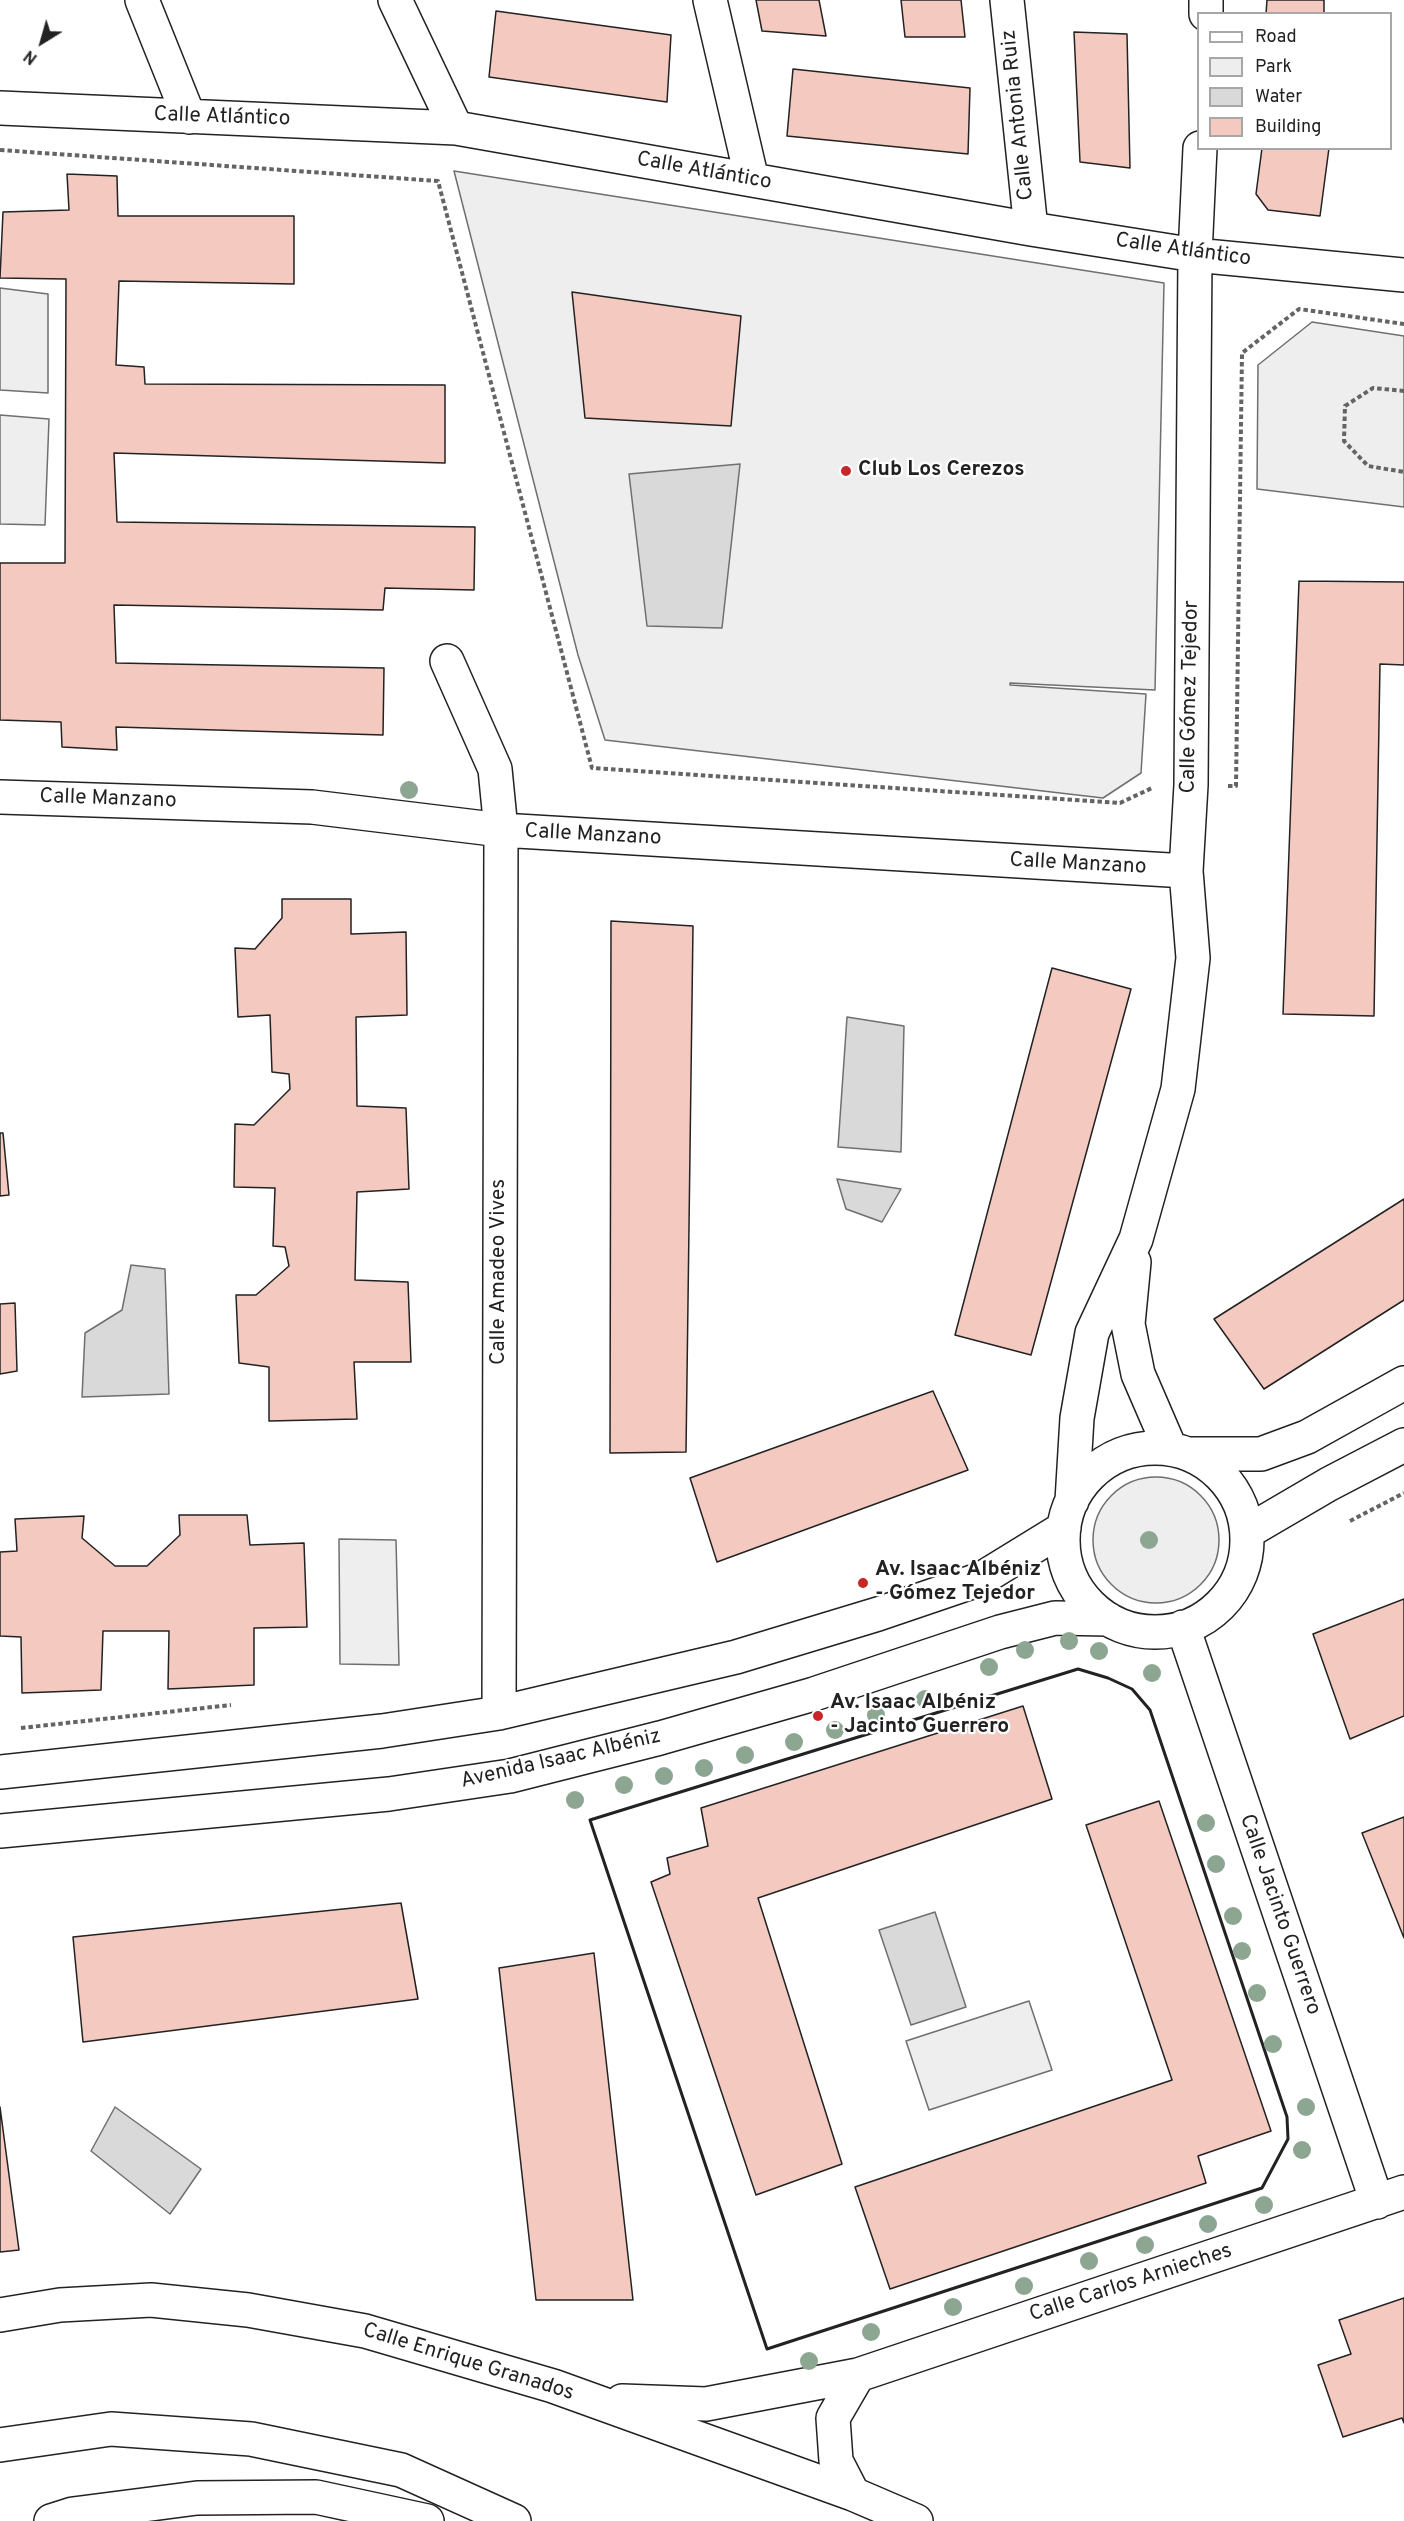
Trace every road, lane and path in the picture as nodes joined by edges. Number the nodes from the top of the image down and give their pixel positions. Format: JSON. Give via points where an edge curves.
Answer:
{"nodes":[{"id":1,"x":142,"y":0,"type":"edge"},
{"id":2,"x":395,"y":0,"type":"edge"},
{"id":3,"x":710,"y":0,"type":"edge"},
{"id":4,"x":1007,"y":0,"type":"edge"},
{"id":5,"x":0,"y":108,"type":"edge"},
{"id":6,"x":189,"y":117,"type":"junction"},
{"id":7,"x":456,"y":128,"type":"junction"},
{"id":8,"x":0,"y":150,"type":"edge"},
{"id":9,"x":1200,"y":150,"type":"edge"},
{"id":10,"x":752,"y":180,"type":"junction"},
{"id":11,"x":1031,"y":229,"type":"junction"},
{"id":12,"x":1195,"y":255,"type":"junction"},
{"id":13,"x":1404,"y":275,"type":"edge"},
{"id":14,"x":1404,"y":324,"type":"edge"},
{"id":15,"x":1404,"y":391,"type":"edge"},
{"id":16,"x":1404,"y":472,"type":"edge"},
{"id":17,"x":447,"y":661,"type":"dead end"},
{"id":18,"x":1191,"y":785,"type":"junction"},
{"id":19,"x":0,"y":796,"type":"edge"},
{"id":20,"x":501,"y":830,"type":"junction"},
{"id":21,"x":1186,"y":871,"type":"junction"},
{"id":22,"x":1136,"y":1239,"type":"junction"},
{"id":23,"x":1404,"y":1383,"type":"edge"},
{"id":24,"x":1404,"y":1445,"type":"edge"},
{"id":25,"x":1180,"y":1451,"type":"junction"},
{"id":26,"x":1404,"y":1492,"type":"edge"},
{"id":27,"x":1068,"y":1514,"type":"junction"},
{"id":28,"x":1350,"y":1521,"type":"dead end"},
{"id":29,"x":1247,"y":1532,"type":"junction"},
{"id":30,"x":1108,"y":1619,"type":"junction"},
{"id":31,"x":1183,"y":1627,"type":"junction"},
{"id":32,"x":499,"y":1713,"type":"junction"},
{"id":33,"x":0,"y":1772,"type":"edge"},
{"id":34,"x":0,"y":1831,"type":"edge"},
{"id":35,"x":1390,"y":2197,"type":"edge"},
{"id":36,"x":0,"y":2315,"type":"edge"},
{"id":37,"x":858,"y":2375,"type":"junction"},
{"id":38,"x":553,"y":2386,"type":"junction"},
{"id":39,"x":0,"y":2445,"type":"edge"},
{"id":40,"x":853,"y":2494,"type":"junction"},
{"id":41,"x":51,"y":2521,"type":"edge"},
{"id":42,"x":427,"y":2521,"type":"edge"},
{"id":43,"x":514,"y":2521,"type":"edge"},
{"id":44,"x":916,"y":2521,"type":"edge"}],
"edges":[{"from":1,"to":6,"type":"main road"},
{"from":2,"to":7,"type":"main road"},
{"from":3,"to":10,"type":"main road"},
{"from":4,"to":11,"type":"main road","name":"Calle Antonia Ruiz"},
{"from":5,"to":6,"type":"main road","name":"Calle Atlántico"},
{"from":6,"to":7,"type":"main road","name":"Calle Atlántico"},
{"from":7,"to":10,"type":"main road","name":"Calle Atlántico"},
{"from":8,"to":18,"type":"path","via":[[438,181],[592,768],[1120,803],[1153,788]]},
{"from":9,"to":12,"type":"main road","name":"Calle Gómez Tejedor"},
{"from":10,"to":11,"type":"main road","name":"Calle Atlántico"},
{"from":11,"to":12,"type":"main road","name":"Calle Atlántico"},
{"from":12,"to":13,"type":"main road","name":"Calle Atlántico"},
{"from":12,"to":18,"type":"main road","name":"Calle Gómez Tejedor"},
{"from":14,"to":18,"type":"path","via":[[1299,309],[1242,353],[1236,786]]},
{"from":15,"to":16,"type":"path","via":[[1373,388],[1345,406],[1344,441],[1368,466]]},
{"from":17,"to":20,"type":"main road","name":"Calle Amadeo Vives","via":[[495,769]]},
{"from":18,"to":21,"type":"main road","name":"Calle Gómez Tejedor"},
{"from":19,"to":20,"type":"main road","name":"Calle Manzano","via":[[312,807]]},
{"from":20,"to":21,"type":"main road","name":"Calle Manzano"},
{"from":20,"to":32,"type":"main road","name":"Calle Amadeo Vives"},
{"from":21,"to":22,"type":"main road","name":"Calle Gómez Tejedor","via":[[1193,958],[1178,1089]]},
{"from":22,"to":25,"type":"main road","name":"Calle Gómez Tejedor","via":[[1128,1324],[1138,1374]]},
{"from":22,"to":27,"type":"main road","name":"Calle Gómez Tejedor","via":[[1092,1333],[1077,1418]]},
{"from":23,"to":25,"type":"main road","via":[[1307,1437],[1261,1454]]},
{"from":24,"to":29,"type":"main road"},
{"from":25,"to":27,"type":"main road","via":[[1140,1449],[1112,1458],[1088,1476]]},
{"from":25,"to":29,"type":"main road","via":[[1212,1467],[1230,1486],[1242,1507]]},
{"from":26,"to":28,"type":"path"},
{"from":27,"to":30,"type":"main road","via":[[1064,1554],[1072,1580],[1087,1602]]},
{"from":27,"to":32,"type":"main road","via":[[981,1580],[736,1657]]},
{"from":29,"to":31,"type":"main road","via":[[1245,1563],[1232,1591],[1211,1614]]},
{"from":30,"to":31,"type":"main road","via":[[1158,1632]]},
{"from":30,"to":34,"type":"main road","name":"Avenida Isaac Albéniz","via":[[1044,1620],[814,1694],[510,1776],[389,1794]]},
{"from":31,"to":35,"type":"main road","name":"Calle Jacinto Guerrero"},
{"from":32,"to":33,"type":"main road","via":[[382,1731]]},
{"from":35,"to":37,"type":"main road","name":"Calle Carlos Arnieches"},
{"from":36,"to":38,"type":"main road","name":"Calle Enrique Granados","via":[[60,2305],[150,2300],[248,2310],[365,2331]]},
{"from":37,"to":38,"type":"main road","name":"Calle Carlos Arnieches","via":[[706,2404],[631,2402]]},
{"from":37,"to":40,"type":"main road","via":[[833,2418],[836,2461]]},
{"from":38,"to":40,"type":"main road","name":"Calle Enrique Granados"},
{"from":39,"to":43,"type":"main road","via":[[111,2429],[251,2439],[401,2470]]},
{"from":40,"to":44,"type":"main road","name":"Calle Enrique Granados"},
{"from":41,"to":42,"type":"main road","via":[[73,2514],[196,2498],[316,2497]]}]}
